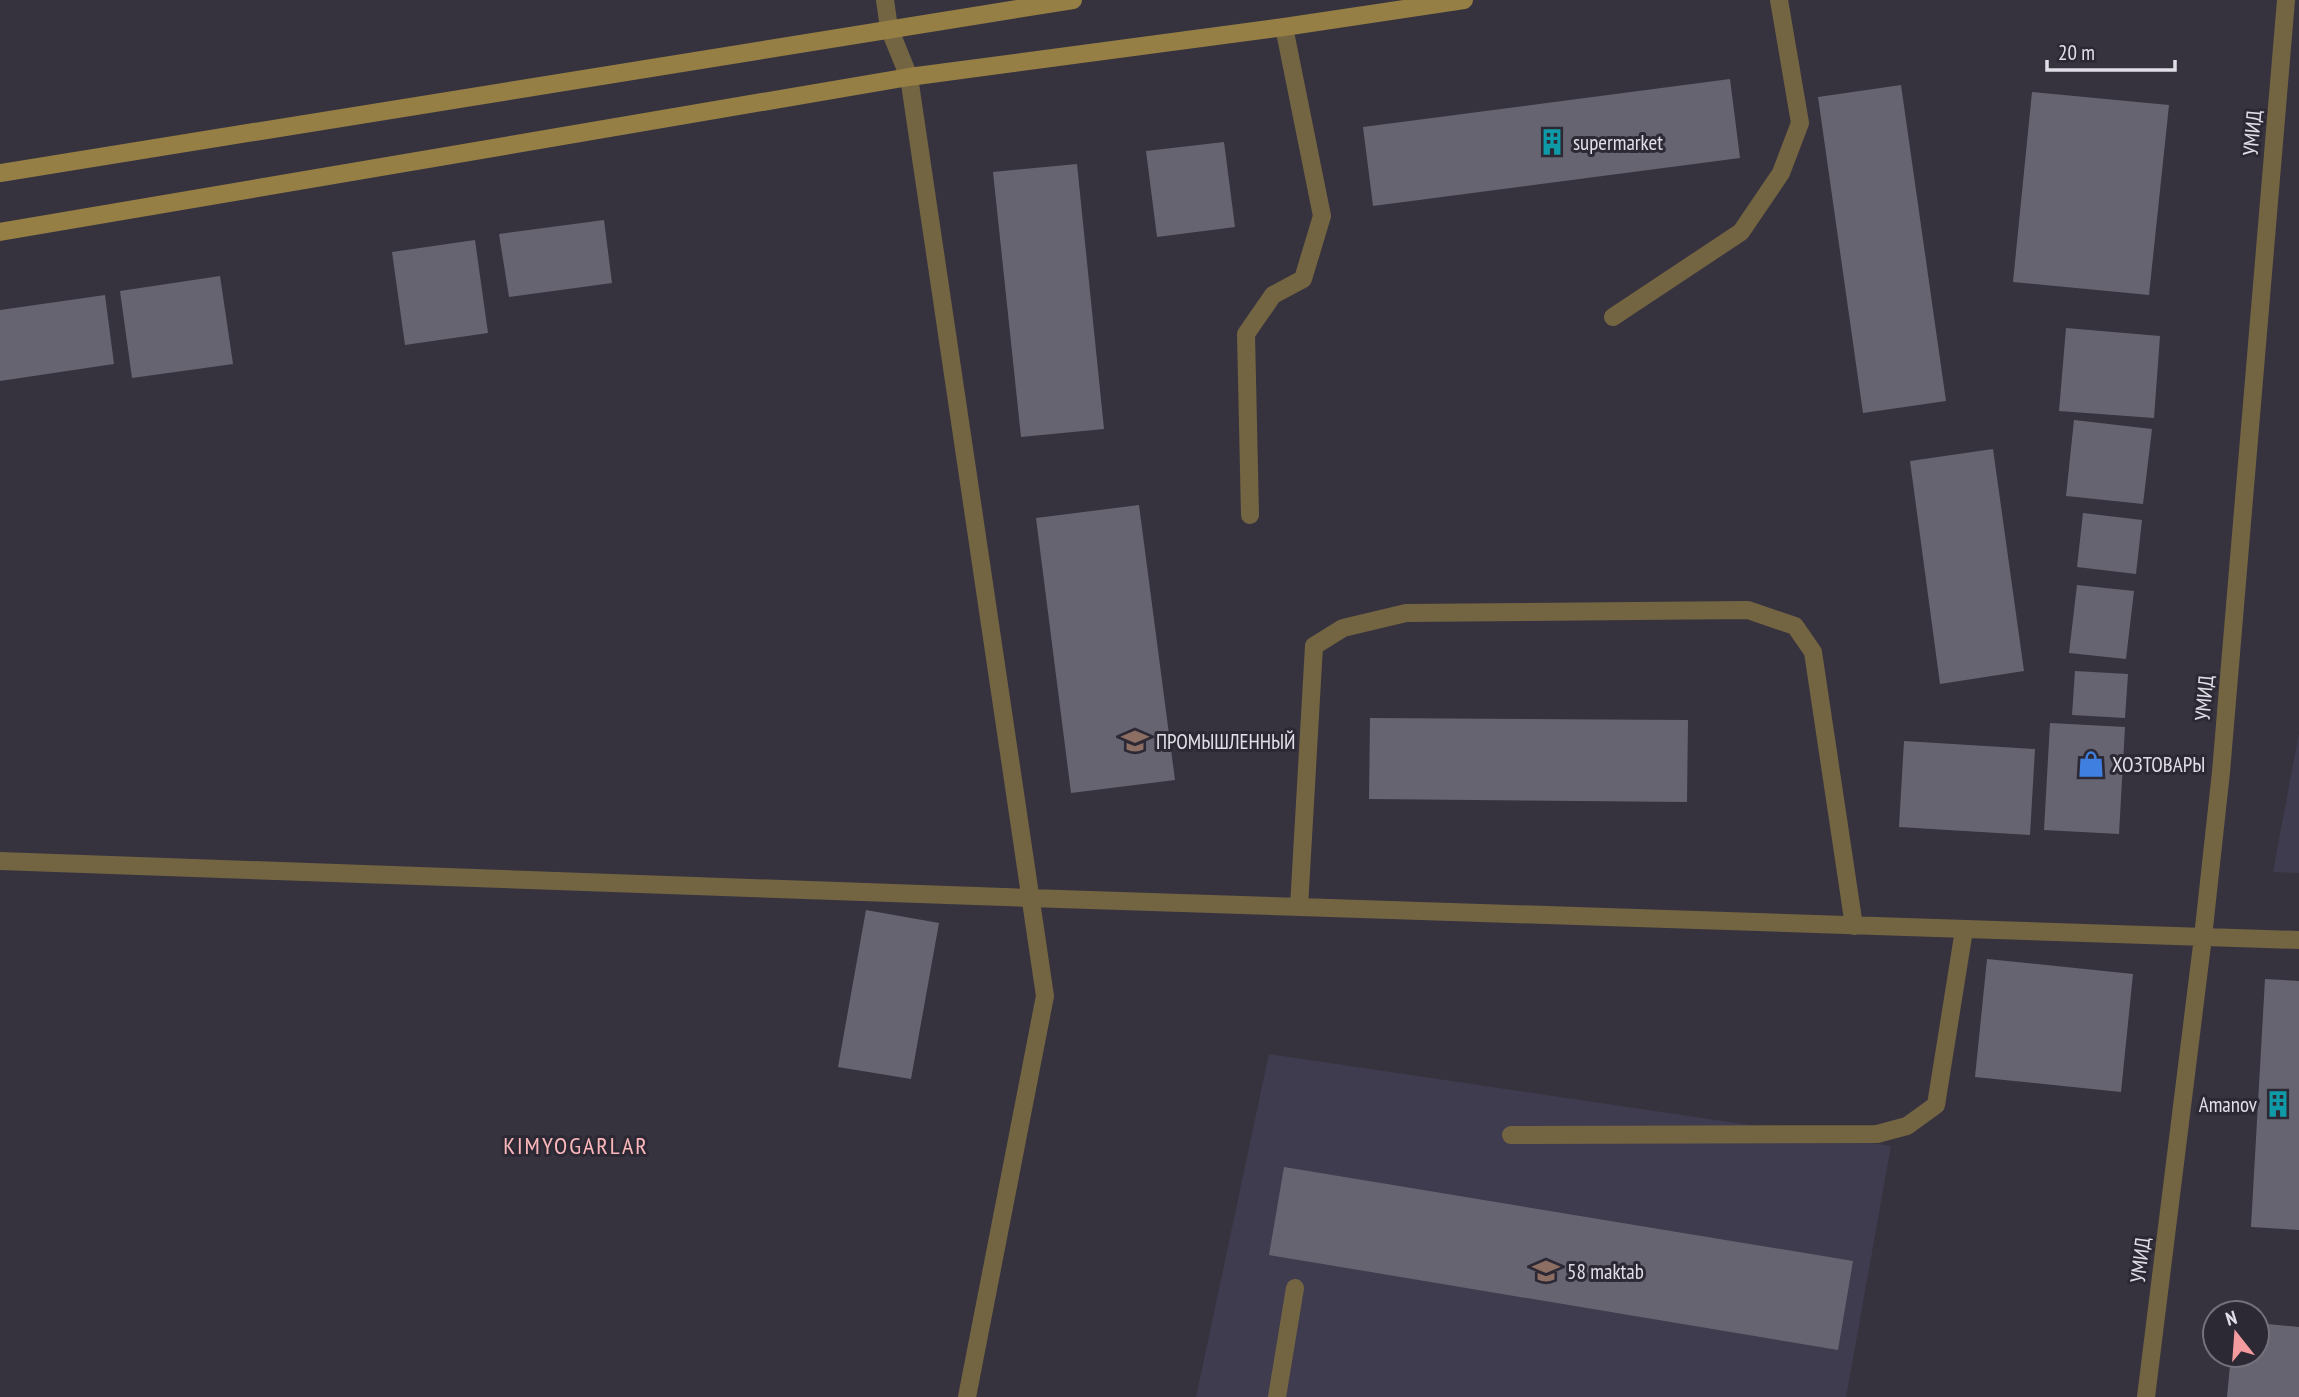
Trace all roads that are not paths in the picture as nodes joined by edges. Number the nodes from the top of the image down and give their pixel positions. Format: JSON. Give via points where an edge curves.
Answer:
{"nodes":[{"id":1,"x":885,"y":0,"type":"edge"},
{"id":2,"x":1073,"y":0,"type":"edge"},
{"id":3,"x":1464,"y":0,"type":"edge"},
{"id":4,"x":1779,"y":0,"type":"edge"},
{"id":5,"x":2286,"y":0,"type":"edge"},
{"id":6,"x":1284,"y":27,"type":"junction"},
{"id":7,"x":889,"y":28,"type":"junction"},
{"id":8,"x":909,"y":77,"type":"junction"},
{"id":9,"x":0,"y":173,"type":"edge"},
{"id":10,"x":0,"y":232,"type":"edge"},
{"id":11,"x":1613,"y":317,"type":"dead end"},
{"id":12,"x":1250,"y":515,"type":"dead end"},
{"id":13,"x":0,"y":861,"type":"edge"},
{"id":14,"x":1030,"y":898,"type":"junction"},
{"id":15,"x":1299,"y":907,"type":"junction"},
{"id":16,"x":1854,"y":926,"type":"junction"},
{"id":17,"x":1964,"y":930,"type":"junction"},
{"id":18,"x":2203,"y":937,"type":"junction"},
{"id":19,"x":2299,"y":940,"type":"edge"},
{"id":20,"x":1511,"y":1135,"type":"dead end"},
{"id":21,"x":1295,"y":1288,"type":"dead end"},
{"id":22,"x":967,"y":1397,"type":"edge"},
{"id":23,"x":1277,"y":1397,"type":"edge"},
{"id":24,"x":2146,"y":1397,"type":"edge"}],
"edges":[{"from":1,"to":7,"type":"street"},
{"from":2,"to":7,"type":"street"},
{"from":3,"to":6,"type":"street"},
{"from":4,"to":11,"type":"street","via":[[1800,123],[1782,173],[1741,232]]},
{"from":5,"to":18,"type":"street","name":"УМИД"},
{"from":6,"to":8,"type":"street"},
{"from":6,"to":12,"type":"street","via":[[1322,216],[1303,279],[1273,295],[1246,334]]},
{"from":7,"to":8,"type":"street"},
{"from":7,"to":9,"type":"street"},
{"from":8,"to":10,"type":"street"},
{"from":8,"to":14,"type":"street"},
{"from":13,"to":14,"type":"street"},
{"from":14,"to":15,"type":"street"},
{"from":14,"to":22,"type":"street","via":[[1045,996]]},
{"from":15,"to":16,"type":"street"},
{"from":15,"to":16,"type":"street","via":[[1314,646],[1343,628],[1406,613],[1748,610],[1795,626],[1813,652]]},
{"from":16,"to":17,"type":"street"},
{"from":17,"to":18,"type":"street"},
{"from":17,"to":20,"type":"street","via":[[1936,1105],[1908,1126],[1877,1134]]},
{"from":18,"to":19,"type":"street"},
{"from":18,"to":24,"type":"street","name":"УМИД"},
{"from":21,"to":23,"type":"street"}]}
